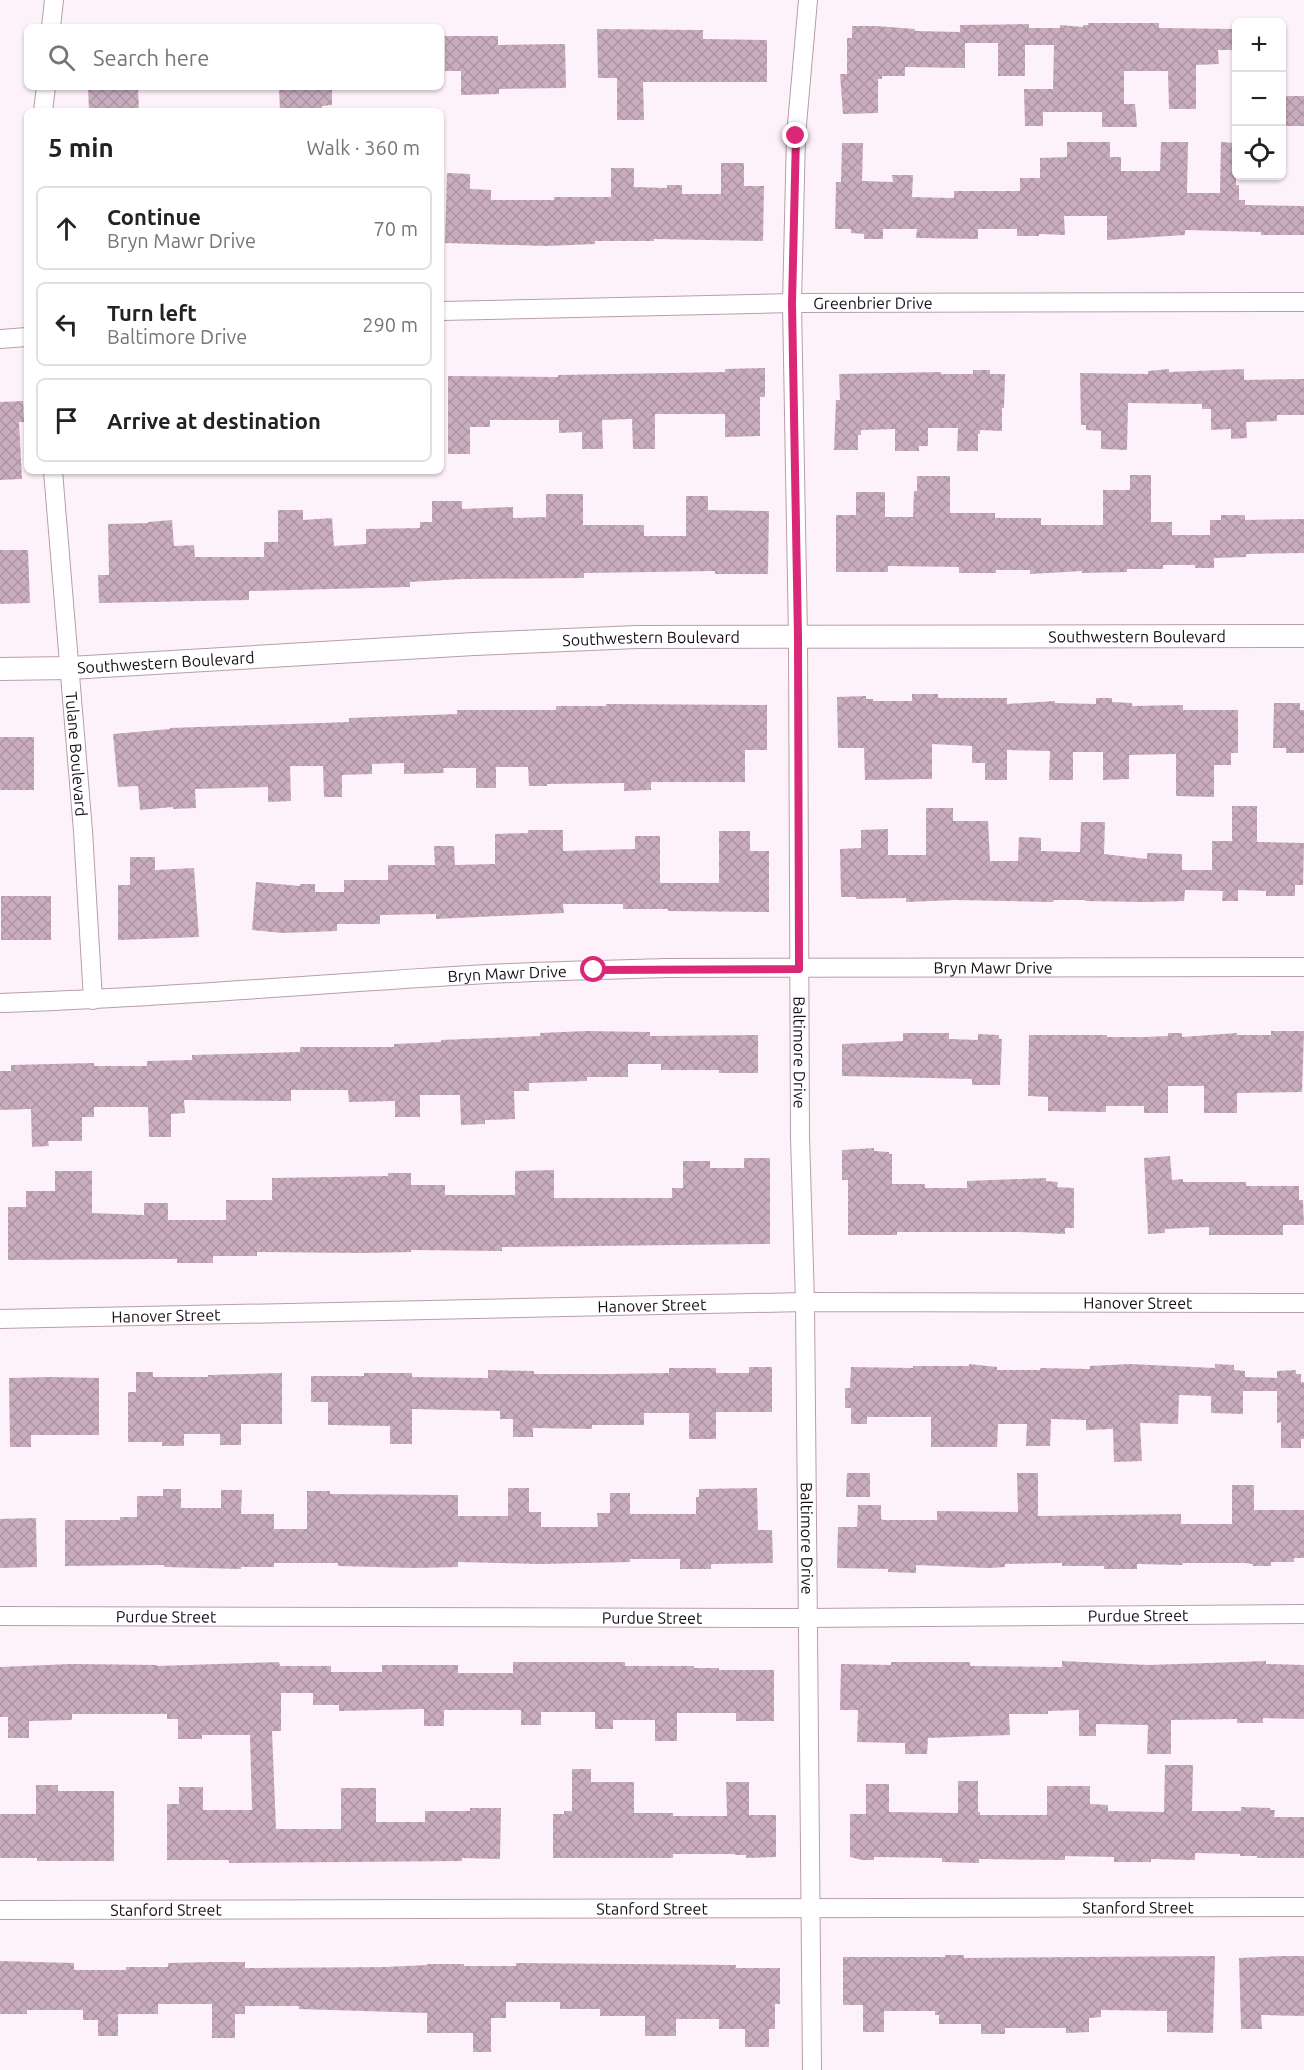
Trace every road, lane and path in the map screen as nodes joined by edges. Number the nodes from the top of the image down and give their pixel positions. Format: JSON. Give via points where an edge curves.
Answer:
{"nodes":[{"id":1,"x":54,"y":0,"type":"edge"},
{"id":2,"x":808,"y":0,"type":"edge"},
{"id":3,"x":51,"y":24,"type":"edge"},
{"id":4,"x":46,"y":90,"type":"edge"},
{"id":5,"x":43,"y":108,"type":"edge"},
{"id":6,"x":1304,"y":302,"type":"edge"},
{"id":7,"x":792,"y":303,"type":"junction"},
{"id":8,"x":444,"y":311,"type":"edge"},
{"id":9,"x":24,"y":337,"type":"edge"},
{"id":10,"x":0,"y":339,"type":"edge"},
{"id":11,"x":52,"y":474,"type":"edge"},
{"id":12,"x":1304,"y":636,"type":"edge"},
{"id":13,"x":798,"y":637,"type":"junction"},
{"id":14,"x":70,"y":668,"type":"junction"},
{"id":15,"x":0,"y":669,"type":"edge"},
{"id":16,"x":1304,"y":967,"type":"edge"},
{"id":17,"x":799,"y":969,"type":"junction"},
{"id":18,"x":93,"y":1000,"type":"junction"},
{"id":19,"x":0,"y":1003,"type":"edge"},
{"id":20,"x":805,"y":1302,"type":"junction"},
{"id":21,"x":1304,"y":1303,"type":"edge"},
{"id":22,"x":0,"y":1319,"type":"edge"},
{"id":23,"x":1304,"y":1614,"type":"edge"},
{"id":24,"x":0,"y":1616,"type":"edge"},
{"id":25,"x":807,"y":1618,"type":"junction"},
{"id":26,"x":1304,"y":1907,"type":"edge"},
{"id":27,"x":811,"y":1908,"type":"junction"},
{"id":28,"x":0,"y":1910,"type":"edge"},
{"id":29,"x":812,"y":2070,"type":"edge"}],
"edges":[{"from":1,"to":3,"type":"street"},
{"from":2,"to":7,"type":"street","name":"Baltimore Drive","via":[[796,136]]},
{"from":4,"to":5,"type":"street"},
{"from":6,"to":7,"type":"street","name":"Greenbrier Drive"},
{"from":7,"to":8,"type":"street","name":"Greenbrier Drive"},
{"from":7,"to":13,"type":"street","name":"Baltimore Drive"},
{"from":9,"to":10,"type":"street"},
{"from":11,"to":14,"type":"street","name":"Tulane Boulevard"},
{"from":12,"to":13,"type":"street","name":"Southwestern Boulevard"},
{"from":13,"to":14,"type":"street","name":"Southwestern Boulevard","via":[[625,637]]},
{"from":13,"to":17,"type":"street","name":"Baltimore Drive"},
{"from":14,"to":15,"type":"street","name":"Southwestern Boulevard"},
{"from":14,"to":18,"type":"street","name":"Tulane Boulevard"},
{"from":16,"to":17,"type":"street","name":"Bryn Mawr Drive"},
{"from":17,"to":18,"type":"street","name":"Bryn Mawr Drive","via":[[665,968],[488,974]]},
{"from":17,"to":20,"type":"street","name":"Baltimore Drive"},
{"from":18,"to":19,"type":"street","name":"Bryn Mawr Drive"},
{"from":20,"to":21,"type":"street","name":"Hanover Street"},
{"from":20,"to":22,"type":"street","name":"Hanover Street"},
{"from":20,"to":25,"type":"street","name":"Baltimore Drive"},
{"from":23,"to":25,"type":"street","name":"Purdue Street"},
{"from":24,"to":25,"type":"street","name":"Purdue Street"},
{"from":25,"to":27,"type":"street","name":"Baltimore Drive"},
{"from":26,"to":27,"type":"street","name":"Stanford Street"},
{"from":27,"to":28,"type":"street","name":"Stanford Street"},
{"from":27,"to":29,"type":"street","name":"Baltimore Drive"}]}
